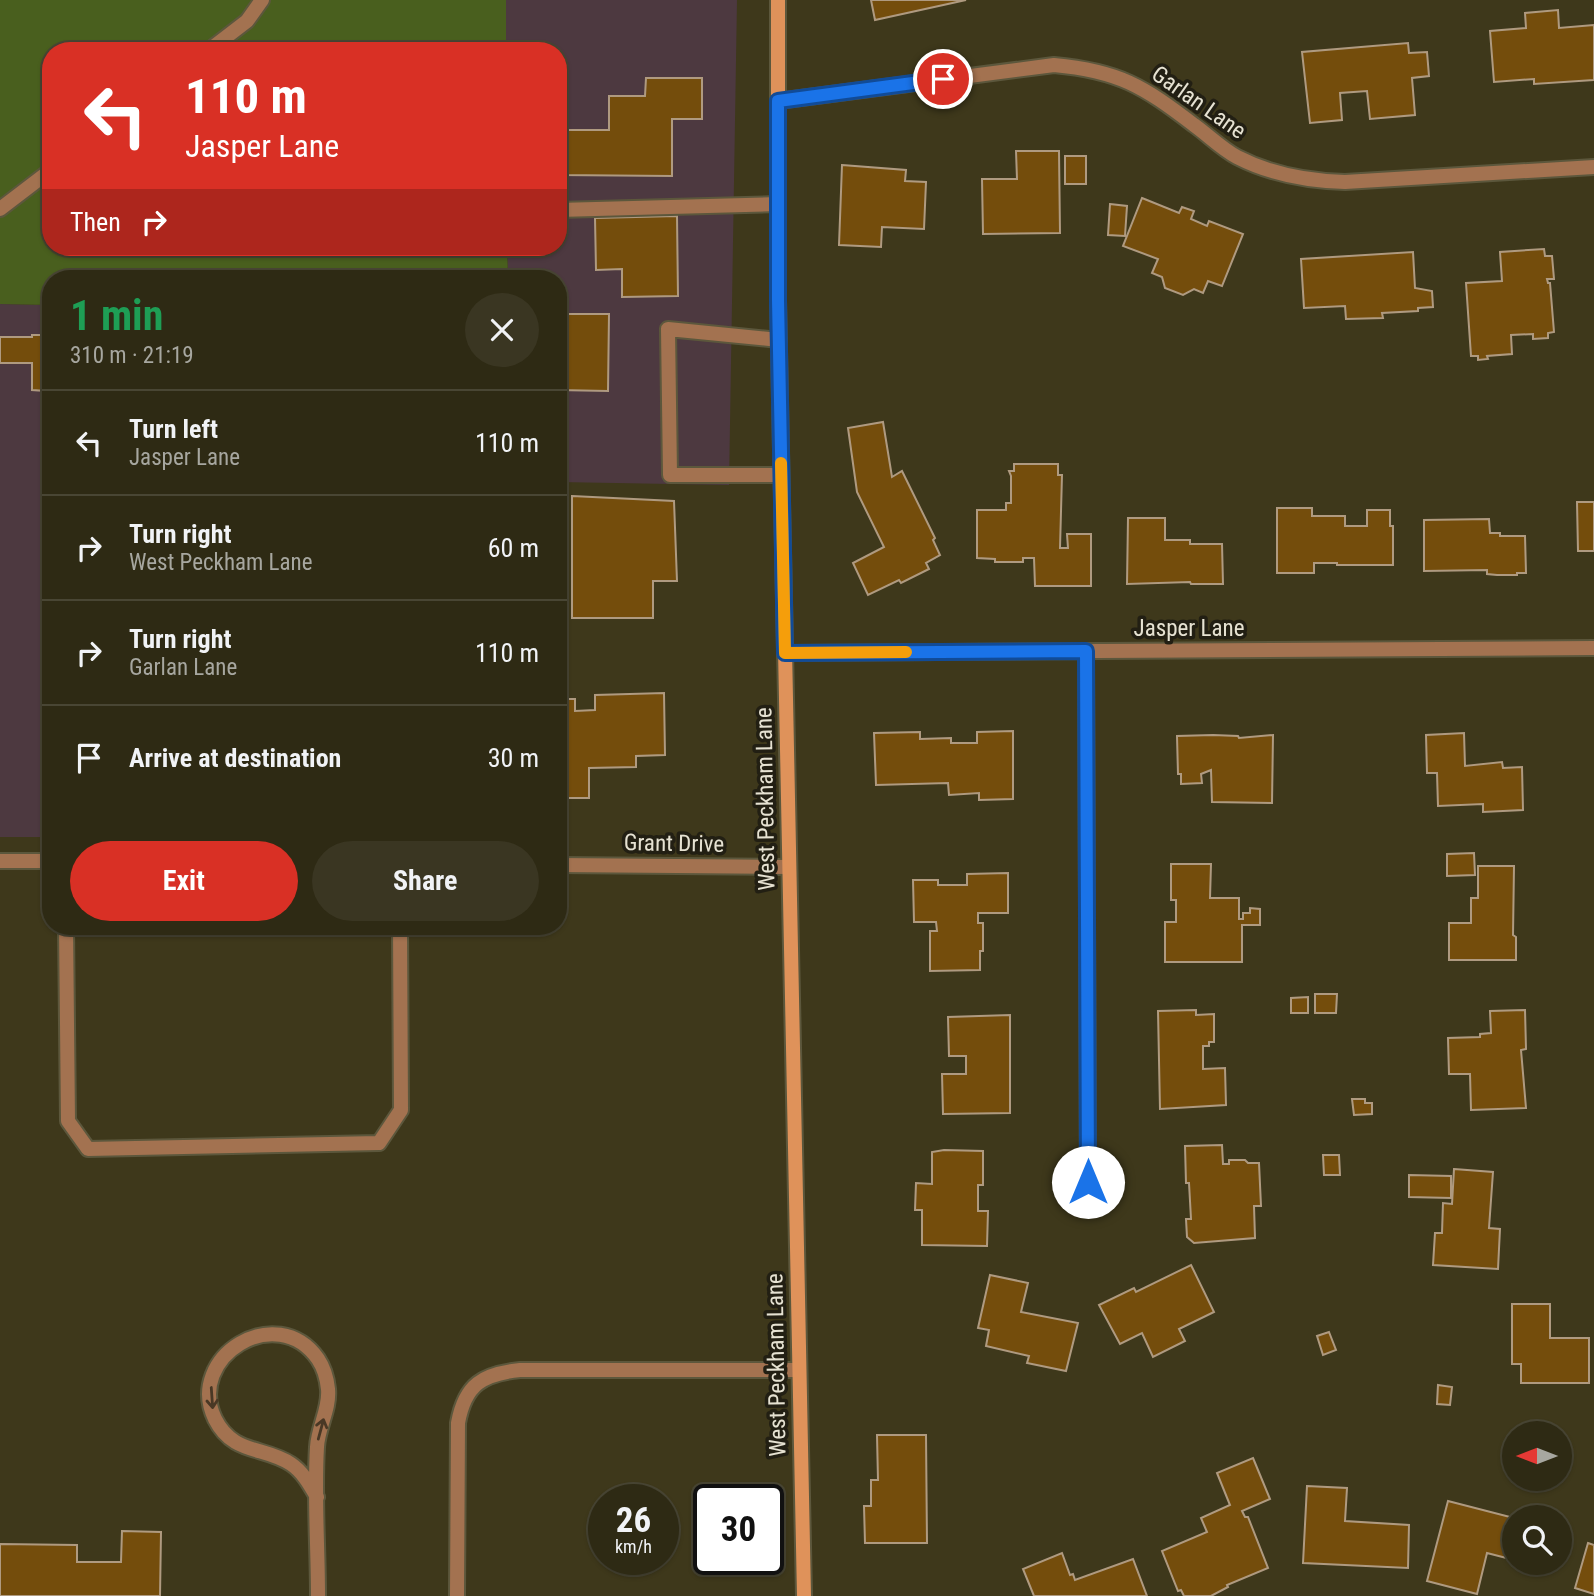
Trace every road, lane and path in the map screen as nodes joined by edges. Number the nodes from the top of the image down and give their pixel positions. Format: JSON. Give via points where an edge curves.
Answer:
{"nodes":[{"id":1,"x":262,"y":0,"type":"edge"},
{"id":2,"x":778,"y":0,"type":"edge"},
{"id":3,"x":219,"y":42,"type":"edge"},
{"id":4,"x":778,"y":101,"type":"junction"},
{"id":5,"x":1594,"y":167,"type":"edge"},
{"id":6,"x":42,"y":177,"type":"edge"},
{"id":7,"x":778,"y":204,"type":"junction"},
{"id":8,"x":0,"y":209,"type":"edge"},
{"id":9,"x":567,"y":210,"type":"edge"},
{"id":10,"x":779,"y":340,"type":"junction"},
{"id":11,"x":781,"y":475,"type":"junction"},
{"id":12,"x":1594,"y":648,"type":"edge"},
{"id":13,"x":1086,"y":651,"type":"junction"},
{"id":14,"x":785,"y":653,"type":"junction"},
{"id":15,"x":0,"y":861,"type":"edge"},
{"id":16,"x":42,"y":861,"type":"edge"},
{"id":17,"x":567,"y":865,"type":"edge"},
{"id":18,"x":789,"y":867,"type":"junction"},
{"id":19,"x":66,"y":935,"type":"edge"},
{"id":20,"x":400,"y":935,"type":"edge"},
{"id":21,"x":1088,"y":1182,"type":"dead end"},
{"id":22,"x":799,"y":1370,"type":"junction"},
{"id":23,"x":317,"y":1497,"type":"junction"},
{"id":24,"x":318,"y":1596,"type":"edge"},
{"id":25,"x":457,"y":1596,"type":"edge"},
{"id":26,"x":804,"y":1596,"type":"edge"}],
"edges":[{"from":1,"to":3,"type":"street","via":[[247,20]]},
{"from":2,"to":4,"type":"street","name":"West Peckham Lane"},
{"from":4,"to":5,"type":"street","name":"Garlan Lane","via":[[1054,65],[1089,68],[1125,79],[1158,97],[1235,156],[1273,173],[1311,181]]},
{"from":4,"to":7,"type":"street","name":"West Peckham Lane"},
{"from":6,"to":8,"type":"street"},
{"from":7,"to":9,"type":"street"},
{"from":7,"to":10,"type":"street","name":"West Peckham Lane"},
{"from":10,"to":11,"type":"street","name":"West Peckham Lane"},
{"from":10,"to":11,"type":"street","via":[[668,329],[670,475]]},
{"from":11,"to":14,"type":"street","name":"West Peckham Lane"},
{"from":12,"to":13,"type":"street","name":"Jasper Lane"},
{"from":13,"to":14,"type":"street","name":"Jasper Lane"},
{"from":13,"to":21,"type":"street"},
{"from":14,"to":18,"type":"street","name":"West Peckham Lane"},
{"from":15,"to":16,"type":"street"},
{"from":17,"to":18,"type":"street","name":"Grant Drive"},
{"from":18,"to":22,"type":"street","name":"West Peckham Lane"},
{"from":19,"to":20,"type":"street","via":[[68,1121],[88,1149],[379,1143],[401,1110]]},
{"from":22,"to":25,"type":"street","via":[[520,1370],[483,1378],[466,1399],[458,1423]]},
{"from":22,"to":26,"type":"street","name":"West Peckham Lane"},
{"from":23,"to":23,"type":"street","one_way":true,"via":[[317,1444],[328,1404],[325,1372],[303,1344],[289,1338],[260,1335],[242,1342],[230,1349],[213,1377],[210,1404],[215,1418],[236,1443],[290,1463]]},
{"from":23,"to":24,"type":"street"}]}
